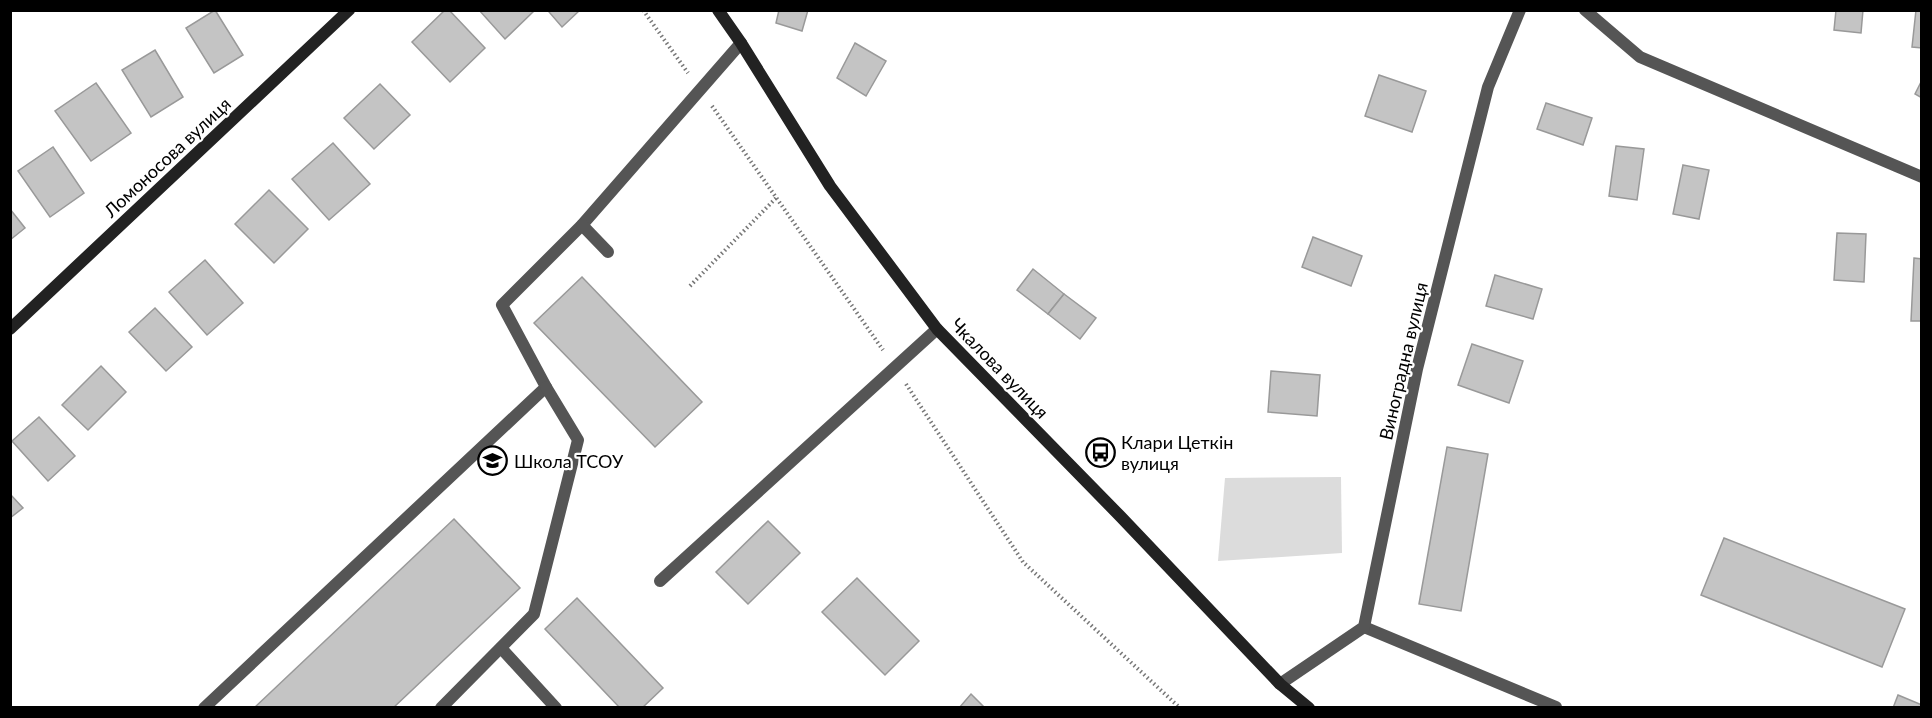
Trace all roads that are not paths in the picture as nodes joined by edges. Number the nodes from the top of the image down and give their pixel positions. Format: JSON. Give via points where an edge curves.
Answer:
{"nodes":[{"id":1,"x":349,"y":10,"type":"edge"},
{"id":2,"x":718,"y":10,"type":"edge"},
{"id":3,"x":1520,"y":10,"type":"edge"},
{"id":4,"x":1585,"y":10,"type":"edge"},
{"id":5,"x":741,"y":44,"type":"junction"},
{"id":6,"x":1922,"y":177,"type":"edge"},
{"id":7,"x":582,"y":225,"type":"junction"},
{"id":8,"x":608,"y":252,"type":"dead end"},
{"id":9,"x":937,"y":328,"type":"junction"},
{"id":10,"x":10,"y":329,"type":"edge"},
{"id":11,"x":546,"y":387,"type":"junction"},
{"id":12,"x":660,"y":581,"type":"dead end"},
{"id":13,"x":1364,"y":627,"type":"junction"},
{"id":14,"x":501,"y":648,"type":"junction"},
{"id":15,"x":1280,"y":684,"type":"junction"},
{"id":16,"x":1556,"y":707,"type":"edge"},
{"id":17,"x":204,"y":708,"type":"edge"},
{"id":18,"x":441,"y":708,"type":"edge"},
{"id":19,"x":556,"y":708,"type":"edge"},
{"id":20,"x":1309,"y":708,"type":"edge"}],
"edges":[{"from":1,"to":10,"type":"main road","name":"Ломоносова вулиця"},
{"from":2,"to":5,"type":"main road","name":"Чкалова вулиця"},
{"from":3,"to":13,"type":"street","name":"Виноградна вулиця","via":[[1488,87],[1417,369]]},
{"from":4,"to":6,"type":"street","via":[[1640,57]]},
{"from":5,"to":7,"type":"street"},
{"from":5,"to":9,"type":"main road","name":"Чкалова вулиця","via":[[830,186]]},
{"from":7,"to":8,"type":"street"},
{"from":7,"to":11,"type":"street","via":[[502,305]]},
{"from":9,"to":12,"type":"street"},
{"from":9,"to":15,"type":"main road","name":"Чкалова вулиця"},
{"from":11,"to":14,"type":"street","via":[[578,440],[534,614]]},
{"from":11,"to":17,"type":"street"},
{"from":13,"to":15,"type":"street"},
{"from":13,"to":16,"type":"street"},
{"from":14,"to":18,"type":"street"},
{"from":14,"to":19,"type":"street"},
{"from":15,"to":20,"type":"main road","name":"Чкалова вулиця"}]}
